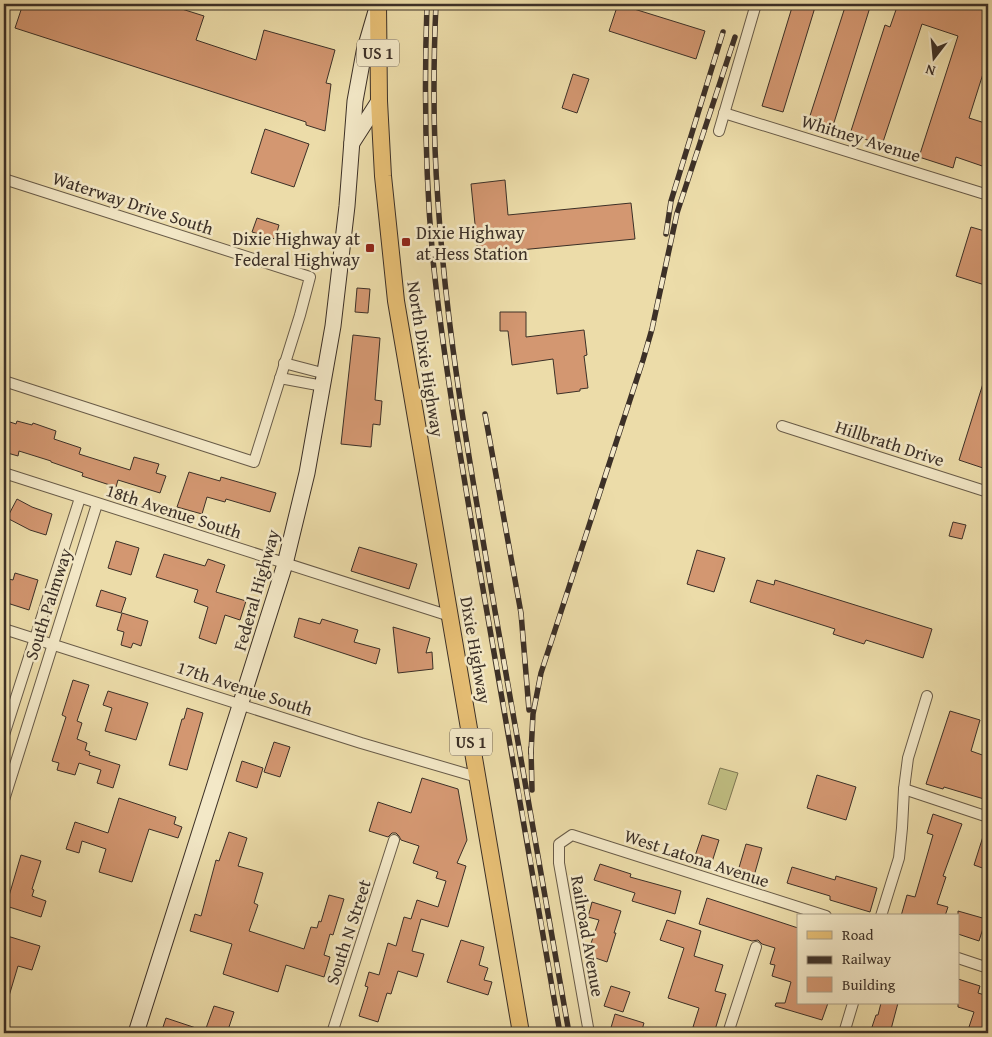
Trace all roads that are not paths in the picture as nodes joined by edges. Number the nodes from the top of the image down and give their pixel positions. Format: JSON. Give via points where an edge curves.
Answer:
{"nodes":[{"id":1,"x":378,"y":4,"type":"edge"},
{"id":2,"x":756,"y":4,"type":"edge"},
{"id":3,"x":379,"y":101,"type":"junction"},
{"id":4,"x":724,"y":113,"type":"junction"},
{"id":5,"x":719,"y":131,"type":"dead end"},
{"id":6,"x":352,"y":144,"type":"junction"},
{"id":7,"x":4,"y":179,"type":"edge"},
{"id":8,"x":988,"y":195,"type":"edge"},
{"id":9,"x":284,"y":363,"type":"junction"},
{"id":10,"x":280,"y":378,"type":"junction"},
{"id":11,"x":324,"y":380,"type":"junction"},
{"id":12,"x":4,"y":381,"type":"edge"},
{"id":13,"x":782,"y":426,"type":"dead end"},
{"id":14,"x":421,"y":452,"type":"joint"},
{"id":15,"x":4,"y":473,"type":"edge"},
{"id":16,"x":988,"y":492,"type":"edge"},
{"id":17,"x":80,"y":498,"type":"junction"},
{"id":18,"x":97,"y":504,"type":"junction"},
{"id":19,"x":285,"y":564,"type":"junction"},
{"id":20,"x":450,"y":616,"type":"junction"},
{"id":21,"x":4,"y":629,"type":"edge"},
{"id":22,"x":35,"y":639,"type":"junction"},
{"id":23,"x":52,"y":645,"type":"junction"},
{"id":24,"x":927,"y":696,"type":"dead end"},
{"id":25,"x":242,"y":704,"type":"junction"},
{"id":26,"x":4,"y":734,"type":"edge"},
{"id":27,"x":477,"y":777,"type":"junction"},
{"id":28,"x":904,"y":790,"type":"junction"},
{"id":29,"x":4,"y":800,"type":"edge"},
{"id":30,"x":988,"y":817,"type":"edge"},
{"id":31,"x":394,"y":840,"type":"dead end"},
{"id":32,"x":559,"y":844,"type":"joint"},
{"id":33,"x":820,"y":914,"type":"edge"},
{"id":34,"x":882,"y":914,"type":"edge"},
{"id":35,"x":756,"y":947,"type":"dead end"},
{"id":36,"x":960,"y":959,"type":"edge"},
{"id":37,"x":988,"y":968,"type":"edge"},
{"id":38,"x":853,"y":1004,"type":"edge"},
{"id":39,"x":136,"y":1033,"type":"edge"},
{"id":40,"x":332,"y":1033,"type":"edge"},
{"id":41,"x":521,"y":1033,"type":"edge"},
{"id":42,"x":589,"y":1033,"type":"edge"},
{"id":43,"x":728,"y":1033,"type":"edge"},
{"id":44,"x":844,"y":1033,"type":"edge"}],
"edges":[{"from":1,"to":3,"type":"main road","name":"North Dixie Highway","number":"US 1"},
{"from":1,"to":6,"type":"main road","name":"Federal Highway","via":[[364,52],[355,101]]},
{"from":2,"to":4,"type":"street"},
{"from":3,"to":6,"type":"main road","name":"Federal Highway"},
{"from":3,"to":14,"type":"main road","name":"North Dixie Highway","number":"US 1","via":[[396,301]]},
{"from":4,"to":5,"type":"street"},
{"from":4,"to":8,"type":"street","name":"Whitney Avenue"},
{"from":6,"to":11,"type":"main road","name":"Federal Highway"},
{"from":7,"to":9,"type":"street","name":"Waterway Drive South","via":[[310,277]]},
{"from":9,"to":10,"type":"street"},
{"from":9,"to":11,"type":"street"},
{"from":10,"to":11,"type":"street"},
{"from":10,"to":12,"type":"street","via":[[254,462]]},
{"from":11,"to":19,"type":"main road","name":"Federal Highway","via":[[307,473]]},
{"from":13,"to":16,"type":"street","name":"Hillbrath Drive"},
{"from":14,"to":20,"type":"main road","name":"Dixie Highway","number":"US 1"},
{"from":15,"to":17,"type":"street","name":"18th Avenue South"},
{"from":17,"to":18,"type":"street","name":"18th Avenue South"},
{"from":17,"to":22,"type":"street","name":"South Palmway"},
{"from":18,"to":19,"type":"street","name":"18th Avenue South"},
{"from":18,"to":23,"type":"street","name":"South Palmway"},
{"from":19,"to":20,"type":"street","name":"18th Avenue South"},
{"from":19,"to":25,"type":"main road","name":"Federal Highway"},
{"from":20,"to":27,"type":"main road","name":"Dixie Highway","number":"US 1"},
{"from":21,"to":22,"type":"street","name":"17th Avenue South"},
{"from":22,"to":23,"type":"street","name":"17th Avenue South"},
{"from":22,"to":26,"type":"street","name":"South Palmway"},
{"from":23,"to":25,"type":"street","name":"17th Avenue South"},
{"from":23,"to":29,"type":"street","name":"South Palmway"},
{"from":24,"to":28,"type":"street","via":[[908,758]]},
{"from":25,"to":27,"type":"street","name":"17th Avenue South"},
{"from":25,"to":39,"type":"main road","name":"Federal Highway"},
{"from":27,"to":41,"type":"main road","name":"Dixie Highway","number":"US 1"},
{"from":28,"to":30,"type":"street"},
{"from":28,"to":34,"type":"street","via":[[898,858]]},
{"from":31,"to":40,"type":"street","name":"South N Street"},
{"from":32,"to":33,"type":"street","name":"West Latona Avenue","via":[[572,835]]},
{"from":32,"to":42,"type":"street","name":"Railroad Avenue","via":[[559,863]]},
{"from":35,"to":43,"type":"street"},
{"from":36,"to":37,"type":"street"},
{"from":38,"to":44,"type":"street"}]}
